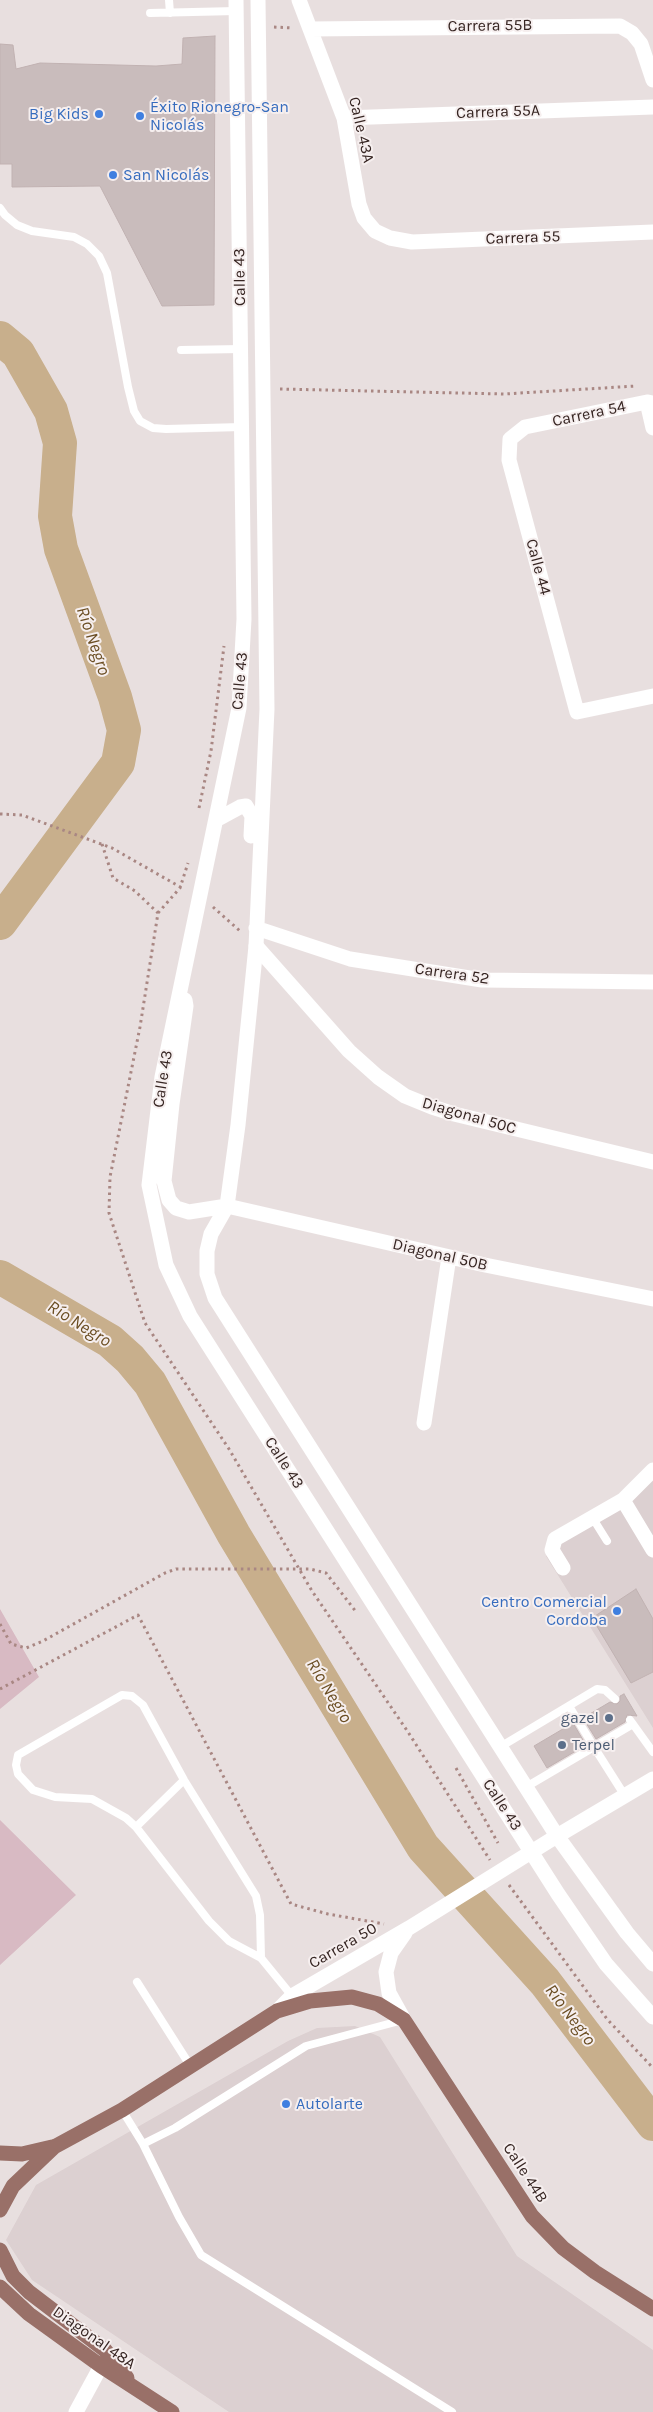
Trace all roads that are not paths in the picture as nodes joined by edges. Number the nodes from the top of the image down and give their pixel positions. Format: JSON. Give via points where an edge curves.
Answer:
{"nodes":[{"id":1,"x":169,"y":0,"type":"edge"},
{"id":2,"x":258,"y":0,"type":"edge"},
{"id":3,"x":299,"y":0,"type":"edge"},
{"id":4,"x":236,"y":6,"type":"edge"},
{"id":5,"x":170,"y":13,"type":"junction"},
{"id":6,"x":150,"y":14,"type":"dead end"},
{"id":7,"x":310,"y":29,"type":"junction"},
{"id":8,"x":653,"y":80,"type":"edge"},
{"id":9,"x":653,"y":106,"type":"edge"},
{"id":10,"x":344,"y":118,"type":"junction"},
{"id":11,"x":0,"y":208,"type":"edge"},
{"id":12,"x":653,"y":232,"type":"edge"},
{"id":13,"x":412,"y":242,"type":"joint"},
{"id":14,"x":181,"y":350,"type":"dead end"},
{"id":15,"x":241,"y":350,"type":"junction"},
{"id":16,"x":650,"y":402,"type":"edge"},
{"id":17,"x":242,"y":427,"type":"junction"},
{"id":18,"x":525,"y":427,"type":"joint"},
{"id":19,"x":653,"y":428,"type":"edge"},
{"id":20,"x":653,"y":696,"type":"edge"},
{"id":21,"x":216,"y":820,"type":"junction"},
{"id":22,"x":258,"y":895,"type":"junction"},
{"id":23,"x":256,"y":928,"type":"junction"},
{"id":24,"x":256,"y":946,"type":"junction"},
{"id":25,"x":180,"y":982,"type":"junction"},
{"id":26,"x":653,"y":982,"type":"edge"},
{"id":27,"x":653,"y":1162,"type":"edge"},
{"id":28,"x":227,"y":1206,"type":"junction"},
{"id":29,"x":449,"y":1257,"type":"junction"},
{"id":30,"x":653,"y":1299,"type":"edge"},
{"id":31,"x":424,"y":1423,"type":"dead end"},
{"id":32,"x":651,"y":1475,"type":"edge"},
{"id":33,"x":623,"y":1500,"type":"junction"},
{"id":34,"x":592,"y":1517,"type":"junction"},
{"id":35,"x":607,"y":1541,"type":"dead end"},
{"id":36,"x":653,"y":1550,"type":"edge"},
{"id":37,"x":563,"y":1568,"type":"dead end"},
{"id":38,"x":615,"y":1699,"type":"dead end"},
{"id":39,"x":569,"y":1706,"type":"junction"},
{"id":40,"x":500,"y":1747,"type":"junction"},
{"id":41,"x":594,"y":1748,"type":"junction"},
{"id":42,"x":653,"y":1752,"type":"edge"},
{"id":43,"x":653,"y":1779,"type":"edge"},
{"id":44,"x":184,"y":1780,"type":"junction"},
{"id":45,"x":526,"y":1787,"type":"junction"},
{"id":46,"x":625,"y":1796,"type":"junction"},
{"id":47,"x":136,"y":1827,"type":"junction"},
{"id":48,"x":557,"y":1836,"type":"junction"},
{"id":49,"x":531,"y":1851,"type":"junction"},
{"id":50,"x":409,"y":1928,"type":"junction"},
{"id":51,"x":261,"y":1958,"type":"junction"},
{"id":52,"x":653,"y":1964,"type":"edge"},
{"id":53,"x":138,"y":1982,"type":"dead end"},
{"id":54,"x":292,"y":1996,"type":"junction"},
{"id":55,"x":277,"y":2011,"type":"junction"},
{"id":56,"x":653,"y":2017,"type":"edge"},
{"id":57,"x":404,"y":2020,"type":"junction"},
{"id":58,"x":191,"y":2067,"type":"junction"},
{"id":59,"x":122,"y":2110,"type":"junction"},
{"id":60,"x":144,"y":2144,"type":"junction"},
{"id":61,"x":54,"y":2147,"type":"junction"},
{"id":62,"x":0,"y":2152,"type":"edge"},
{"id":63,"x":0,"y":2210,"type":"edge"},
{"id":64,"x":0,"y":2250,"type":"edge"},
{"id":65,"x":0,"y":2287,"type":"edge"},
{"id":66,"x":653,"y":2309,"type":"edge"},
{"id":67,"x":101,"y":2366,"type":"junction"},
{"id":68,"x":133,"y":2386,"type":"junction"},
{"id":69,"x":76,"y":2412,"type":"edge"},
{"id":70,"x":172,"y":2412,"type":"edge"},
{"id":71,"x":452,"y":2412,"type":"edge"}],
"edges":[{"from":1,"to":5,"type":"lane"},
{"from":2,"to":22,"type":"street","name":"Calle 43","via":[[268,709]]},
{"from":3,"to":7,"type":"street","name":"Calle 43A"},
{"from":4,"to":5,"type":"lane"},
{"from":4,"to":15,"type":"street","name":"Calle 43"},
{"from":5,"to":6,"type":"lane"},
{"from":7,"to":8,"type":"street","name":"Carrera 55B","via":[[620,26],[632,33],[640,44]]},
{"from":7,"to":10,"type":"street","name":"Calle 43A"},
{"from":9,"to":10,"type":"street","name":"Carrera 55A"},
{"from":10,"to":13,"type":"street","name":"Calle 43A","via":[[364,218],[375,231]]},
{"from":11,"to":17,"type":"lane","via":[[17,225],[32,231],[74,237],[99,256],[107,273],[128,386],[140,421],[153,428],[166,429]]},
{"from":12,"to":13,"type":"street","name":"Carrera 55"},
{"from":14,"to":15,"type":"lane"},
{"from":15,"to":17,"type":"street","name":"Calle 43"},
{"from":16,"to":18,"type":"street","name":"Carrera 54"},
{"from":16,"to":19,"type":"street"},
{"from":17,"to":21,"type":"street","name":"Calle 43","via":[[244,619],[241,669],[238,708]]},
{"from":18,"to":20,"type":"street","name":"Calle 44","via":[[510,439],[509,460],[577,712]]},
{"from":21,"to":22,"type":"street","via":[[240,806],[246,806],[250,811],[251,881]]},
{"from":21,"to":25,"type":"street","name":"Calle 43"},
{"from":22,"to":23,"type":"street","name":"Calle 43"},
{"from":23,"to":24,"type":"street","name":"Calle 43"},
{"from":23,"to":26,"type":"street","name":"Carrera 52","via":[[350,959],[482,980]]},
{"from":24,"to":27,"type":"street","name":"Diagonal 50C","via":[[349,1051],[405,1096],[454,1114]]},
{"from":24,"to":28,"type":"street","name":"Calle 43"},
{"from":25,"to":28,"type":"street","via":[[186,1006],[164,1181],[169,1200],[176,1208],[189,1212]]},
{"from":25,"to":49,"type":"street","name":"Calle 43","via":[[162,1077],[149,1185],[166,1265],[190,1316]]},
{"from":28,"to":29,"type":"street","name":"Diagonal 50B"},
{"from":28,"to":40,"type":"street","name":"Calle 43","via":[[211,1234],[207,1251],[207,1274],[215,1298]]},
{"from":29,"to":30,"type":"street","name":"Diagonal 50B"},
{"from":29,"to":31,"type":"street"},
{"from":32,"to":33,"type":"street"},
{"from":33,"to":34,"type":"street"},
{"from":33,"to":36,"type":"street"},
{"from":34,"to":35,"type":"lane"},
{"from":34,"to":37,"type":"street","via":[[555,1539],[552,1550]]},
{"from":38,"to":39,"type":"lane","via":[[605,1690],[598,1689]]},
{"from":39,"to":40,"type":"lane"},
{"from":39,"to":41,"type":"lane"},
{"from":40,"to":45,"type":"street","name":"Calle 43"},
{"from":41,"to":42,"type":"lane","via":[[631,1722]]},
{"from":41,"to":45,"type":"lane"},
{"from":41,"to":46,"type":"lane"},
{"from":43,"to":46,"type":"street","name":"Carrera 50"},
{"from":44,"to":47,"type":"lane"},
{"from":44,"to":47,"type":"lane","via":[[143,1705],[132,1696],[122,1695],[18,1755],[18,1774],[33,1790],[55,1797],[92,1799]]},
{"from":44,"to":51,"type":"lane","via":[[256,1896]]},
{"from":45,"to":48,"type":"street","name":"Calle 43"},
{"from":46,"to":48,"type":"street","name":"Carrera 50"},
{"from":47,"to":51,"type":"lane","via":[[209,1921],[229,1941]]},
{"from":48,"to":49,"type":"street","name":"Carrera 50"},
{"from":48,"to":52,"type":"street","name":"Calle 43"},
{"from":49,"to":50,"type":"street","name":"Carrera 50"},
{"from":49,"to":56,"type":"street","name":"Calle 43","via":[[606,1964]]},
{"from":50,"to":54,"type":"street","name":"Carrera 50"},
{"from":50,"to":57,"type":"street","name":"Calle 44B","via":[[391,1952],[386,1972],[389,1993]]},
{"from":51,"to":54,"type":"lane"},
{"from":53,"to":58,"type":"lane"},
{"from":54,"to":55,"type":"street","name":"Carrera 50"},
{"from":55,"to":57,"type":"main road","name":"Calle 44B","via":[[310,2001],[352,1997],[378,2004]]},
{"from":55,"to":58,"type":"main road","name":"Carrera 50"},
{"from":57,"to":60,"type":"lane","via":[[306,2046]]},
{"from":57,"to":66,"type":"main road","name":"Calle 44B","via":[[532,2216],[563,2248]]},
{"from":58,"to":59,"type":"main road","name":"Carrera 50"},
{"from":59,"to":60,"type":"lane"},
{"from":59,"to":61,"type":"main road","name":"Carrera 50"},
{"from":60,"to":71,"type":"lane","via":[[201,2255]]},
{"from":61,"to":62,"type":"main road","via":[[22,2154]]},
{"from":61,"to":63,"type":"main road","via":[[13,2186]]},
{"from":64,"to":68,"type":"main road","via":[[19,2282],[105,2350]]},
{"from":65,"to":67,"type":"main road","name":"Diagonal 48A","via":[[29,2314]]},
{"from":67,"to":68,"type":"main road","name":"Diagonal 48A"},
{"from":67,"to":69,"type":"street"},
{"from":68,"to":70,"type":"main road","name":"Diagonal 48A"}]}
